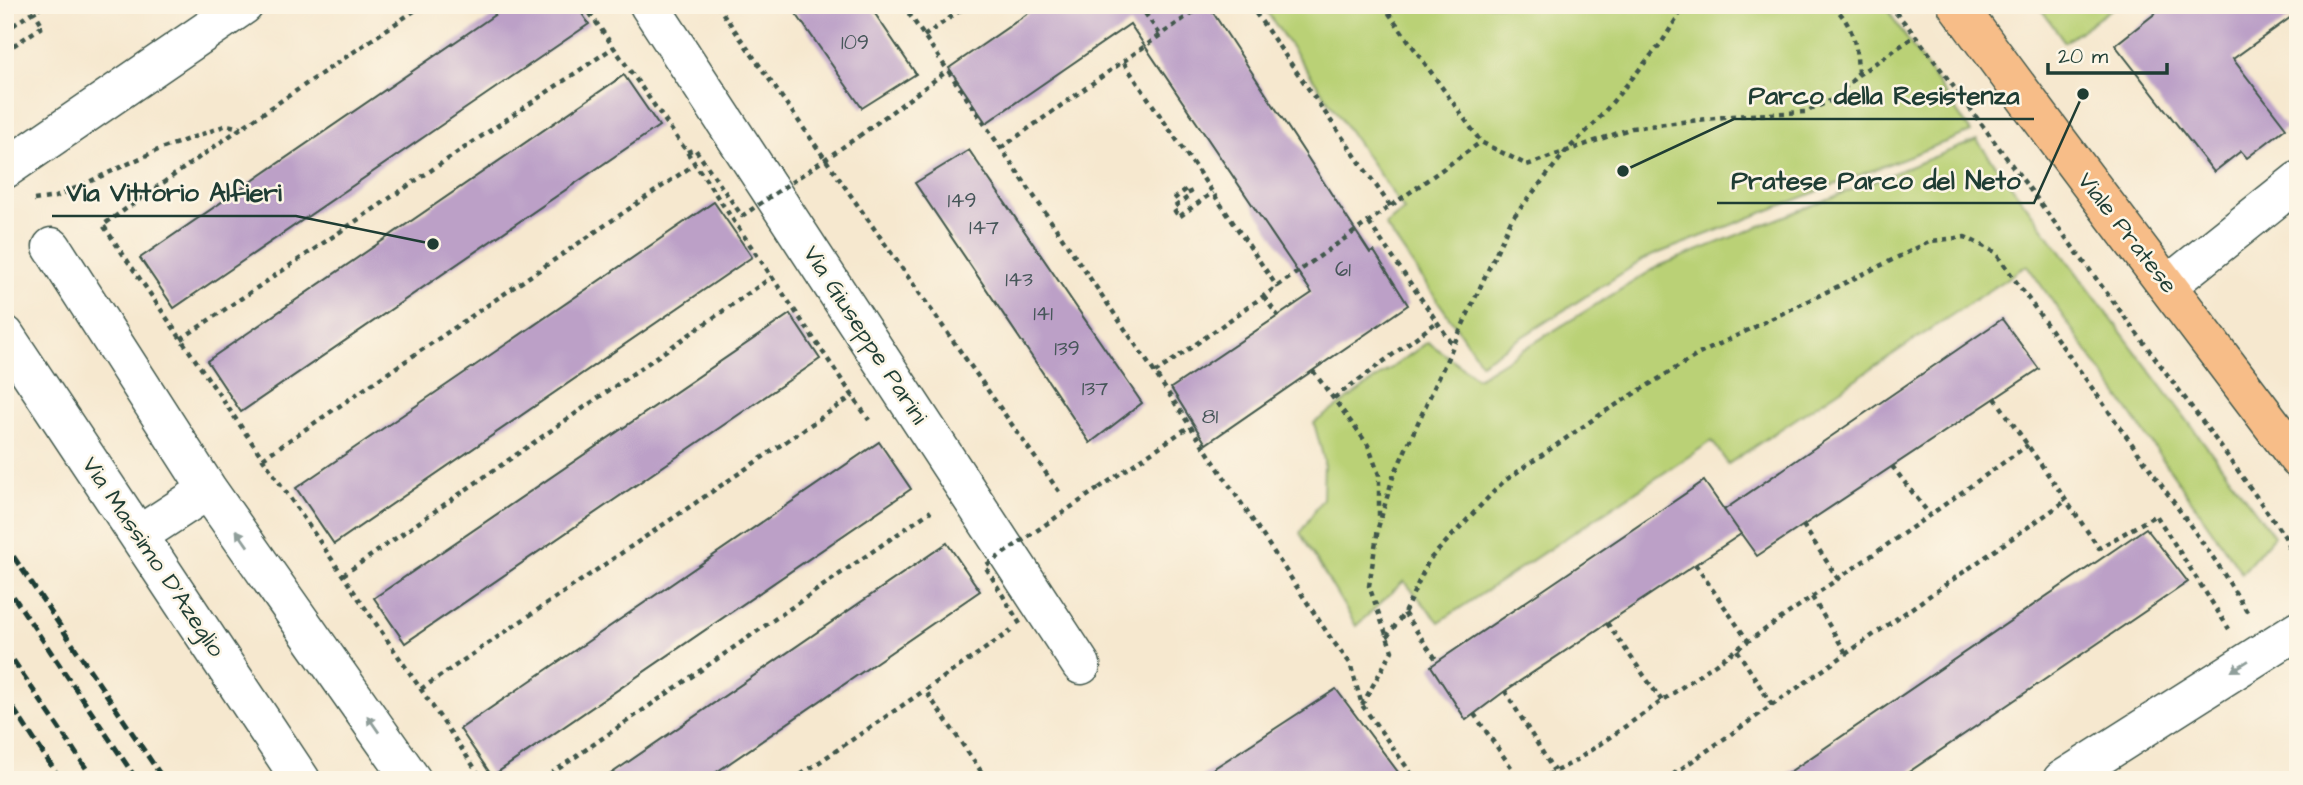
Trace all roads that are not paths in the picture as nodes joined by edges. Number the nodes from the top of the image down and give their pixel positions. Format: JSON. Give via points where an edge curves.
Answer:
{"nodes":[{"id":1,"x":244,"y":5,"type":"edge"},
{"id":2,"x":649,"y":5,"type":"edge"},
{"id":3,"x":1957,"y":5,"type":"edge"},
{"id":4,"x":5,"y":169,"type":"edge"},
{"id":5,"x":2298,"y":181,"type":"edge"},
{"id":6,"x":52,"y":247,"type":"dead end"},
{"id":7,"x":2168,"y":285,"type":"junction"},
{"id":8,"x":5,"y":335,"type":"edge"},
{"id":9,"x":2298,"y":459,"type":"edge"},
{"id":10,"x":208,"y":489,"type":"junction"},
{"id":11,"x":139,"y":535,"type":"junction"},
{"id":12,"x":2283,"y":639,"type":"edge"},
{"id":13,"x":1081,"y":665,"type":"dead end"},
{"id":14,"x":301,"y":780,"type":"edge"},
{"id":15,"x":412,"y":780,"type":"edge"},
{"id":16,"x":2062,"y":780,"type":"edge"}],
"edges":[{"from":1,"to":4,"type":"street"},
{"from":2,"to":13,"type":"street","name":"Via Giuseppe Parini"},
{"from":3,"to":7,"type":"main road","name":"Viale Pratese"},
{"from":5,"to":7,"type":"street"},
{"from":6,"to":10,"type":"street"},
{"from":7,"to":9,"type":"main road","name":"Viale Pratese"},
{"from":8,"to":11,"type":"street","name":"Via Massimo D'Azeglio"},
{"from":10,"to":11,"type":"street"},
{"from":15,"to":10,"type":"street","one_way":true},
{"from":11,"to":14,"type":"street","name":"Via Massimo D'Azeglio"},
{"from":12,"to":16,"type":"street","one_way":true}]}
